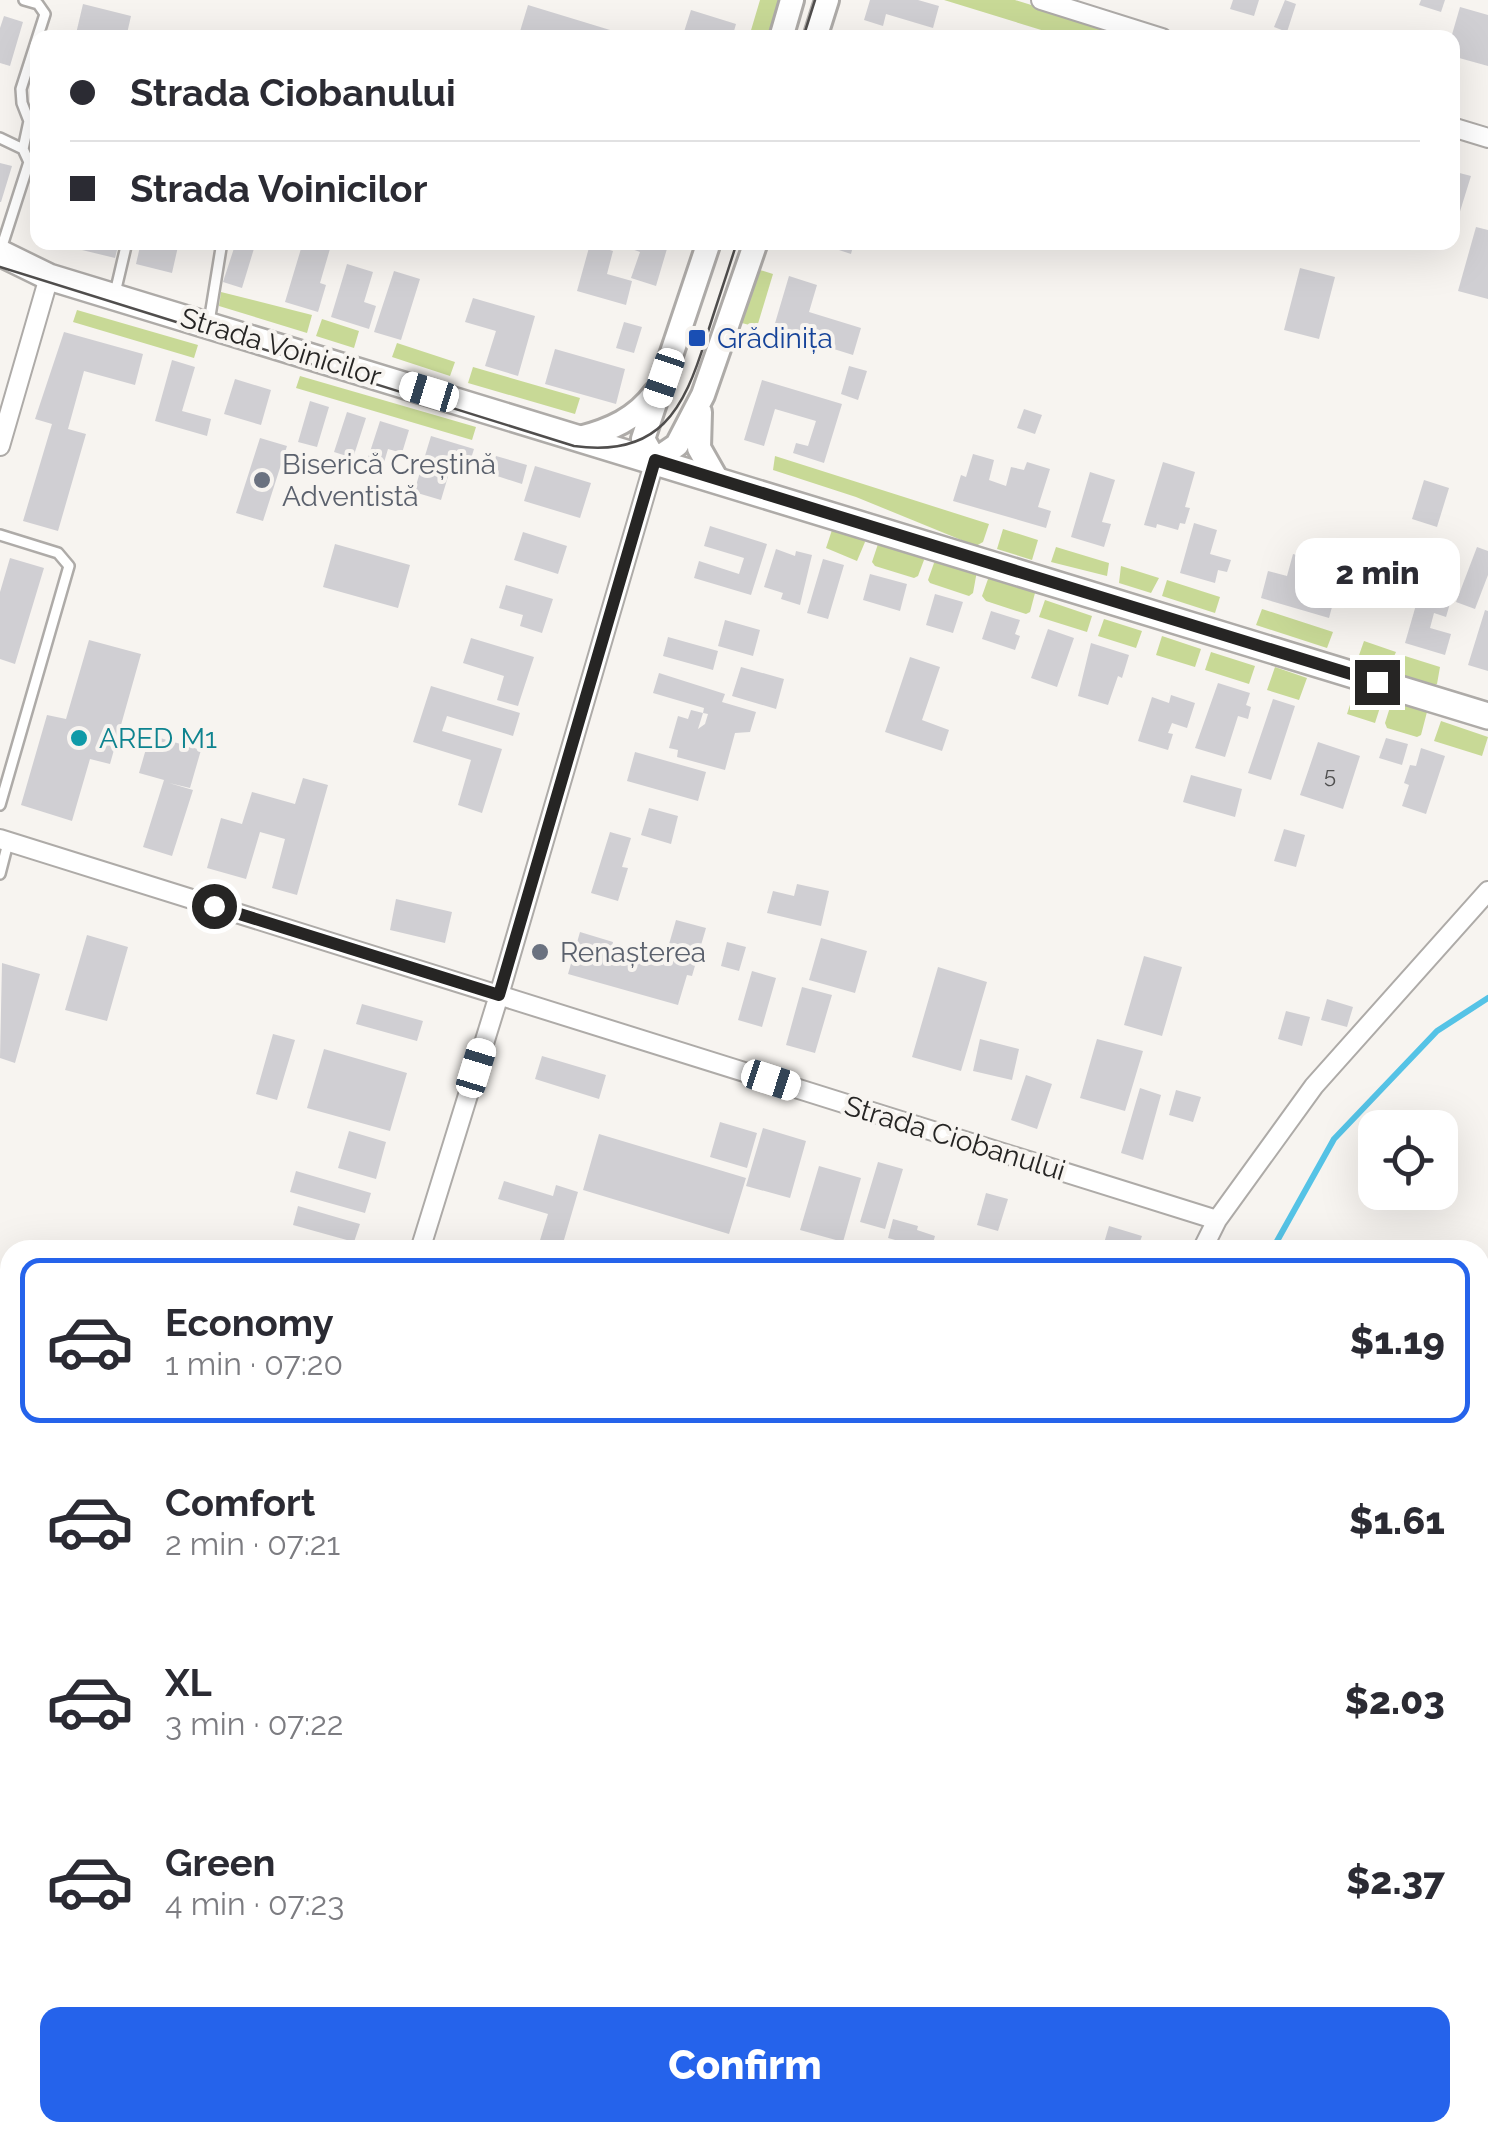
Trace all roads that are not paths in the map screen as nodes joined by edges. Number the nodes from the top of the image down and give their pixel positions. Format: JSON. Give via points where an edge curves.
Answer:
{"nodes":[{"id":1,"x":24,"y":0,"type":"edge"},
{"id":2,"x":792,"y":0,"type":"edge"},
{"id":3,"x":827,"y":0,"type":"edge"},
{"id":4,"x":1040,"y":0,"type":"edge"},
{"id":5,"x":39,"y":30,"type":"edge"},
{"id":6,"x":783,"y":30,"type":"edge"},
{"id":7,"x":818,"y":30,"type":"edge"},
{"id":8,"x":1136,"y":30,"type":"edge"},
{"id":9,"x":30,"y":60,"type":"edge"},
{"id":10,"x":1460,"y":129,"type":"edge"},
{"id":11,"x":0,"y":138,"type":"edge"},
{"id":12,"x":1488,"y":138,"type":"edge"},
{"id":13,"x":23,"y":149,"type":"junction"},
{"id":14,"x":125,"y":250,"type":"edge"},
{"id":15,"x":221,"y":250,"type":"edge"},
{"id":16,"x":706,"y":250,"type":"edge"},
{"id":17,"x":753,"y":250,"type":"edge"},
{"id":18,"x":0,"y":253,"type":"edge"},
{"id":19,"x":0,"y":273,"type":"edge"},
{"id":20,"x":49,"y":277,"type":"junction"},
{"id":21,"x":114,"y":296,"type":"junction"},
{"id":22,"x":208,"y":325,"type":"junction"},
{"id":23,"x":664,"y":378,"type":"junction"},
{"id":24,"x":703,"y":395,"type":"junction"},
{"id":25,"x":4,"y":420,"type":"edge"},
{"id":26,"x":580,"y":438,"type":"junction"},
{"id":27,"x":0,"y":446,"type":"edge"},
{"id":28,"x":655,"y":460,"type":"junction"},
{"id":29,"x":716,"y":478,"type":"junction"},
{"id":30,"x":0,"y":536,"type":"edge"},
{"id":31,"x":1488,"y":716,"type":"edge"},
{"id":32,"x":0,"y":805,"type":"edge"},
{"id":33,"x":4,"y":840,"type":"edge"},
{"id":34,"x":0,"y":874,"type":"edge"},
{"id":35,"x":1488,"y":891,"type":"edge"},
{"id":36,"x":499,"y":995,"type":"junction"},
{"id":37,"x":1216,"y":1220,"type":"junction"},
{"id":38,"x":423,"y":1240,"type":"edge"},
{"id":39,"x":1207,"y":1240,"type":"edge"}],
"edges":[{"from":1,"to":5,"type":"lane","via":[[44,14]]},
{"from":2,"to":6,"type":"street"},
{"from":3,"to":7,"type":"street"},
{"from":4,"to":8,"type":"street"},
{"from":9,"to":13,"type":"lane","via":[[21,89],[29,121]]},
{"from":10,"to":12,"type":"street"},
{"from":11,"to":13,"type":"lane"},
{"from":13,"to":18,"type":"lane","via":[[30,162]]},
{"from":14,"to":21,"type":"lane"},
{"from":15,"to":22,"type":"lane"},
{"from":16,"to":23,"type":"street"},
{"from":17,"to":24,"type":"street"},
{"from":18,"to":20,"type":"main road","name":"Strada Voinicilor"},
{"from":19,"to":20,"type":"main road","name":"Strada Voinicilor"},
{"from":20,"to":21,"type":"main road","name":"Strada Voinicilor"},
{"from":20,"to":25,"type":"street"},
{"from":21,"to":22,"type":"main road","name":"Strada Voinicilor"},
{"from":22,"to":26,"type":"main road","name":"Strada Voinicilor"},
{"from":23,"to":26,"type":"street","via":[[632,417]]},
{"from":23,"to":28,"type":"street","via":[[644,439]]},
{"from":24,"to":28,"type":"street","via":[[677,446]]},
{"from":24,"to":29,"type":"street","via":[[698,448]]},
{"from":25,"to":27,"type":"street"},
{"from":26,"to":28,"type":"main road","name":"Strada Voinicilor"},
{"from":28,"to":29,"type":"main road","name":"Strada Voinicilor"},
{"from":28,"to":36,"type":"street"},
{"from":29,"to":31,"type":"main road","name":"Strada Voinicilor"},
{"from":30,"to":32,"type":"lane","via":[[58,552],[69,566]]},
{"from":33,"to":34,"type":"lane"},
{"from":33,"to":36,"type":"street","name":"Strada Ciobanului"},
{"from":35,"to":37,"type":"street","via":[[1314,1086]]},
{"from":36,"to":37,"type":"street","name":"Strada Ciobanului"},
{"from":36,"to":38,"type":"street"},
{"from":37,"to":39,"type":"street"}]}
